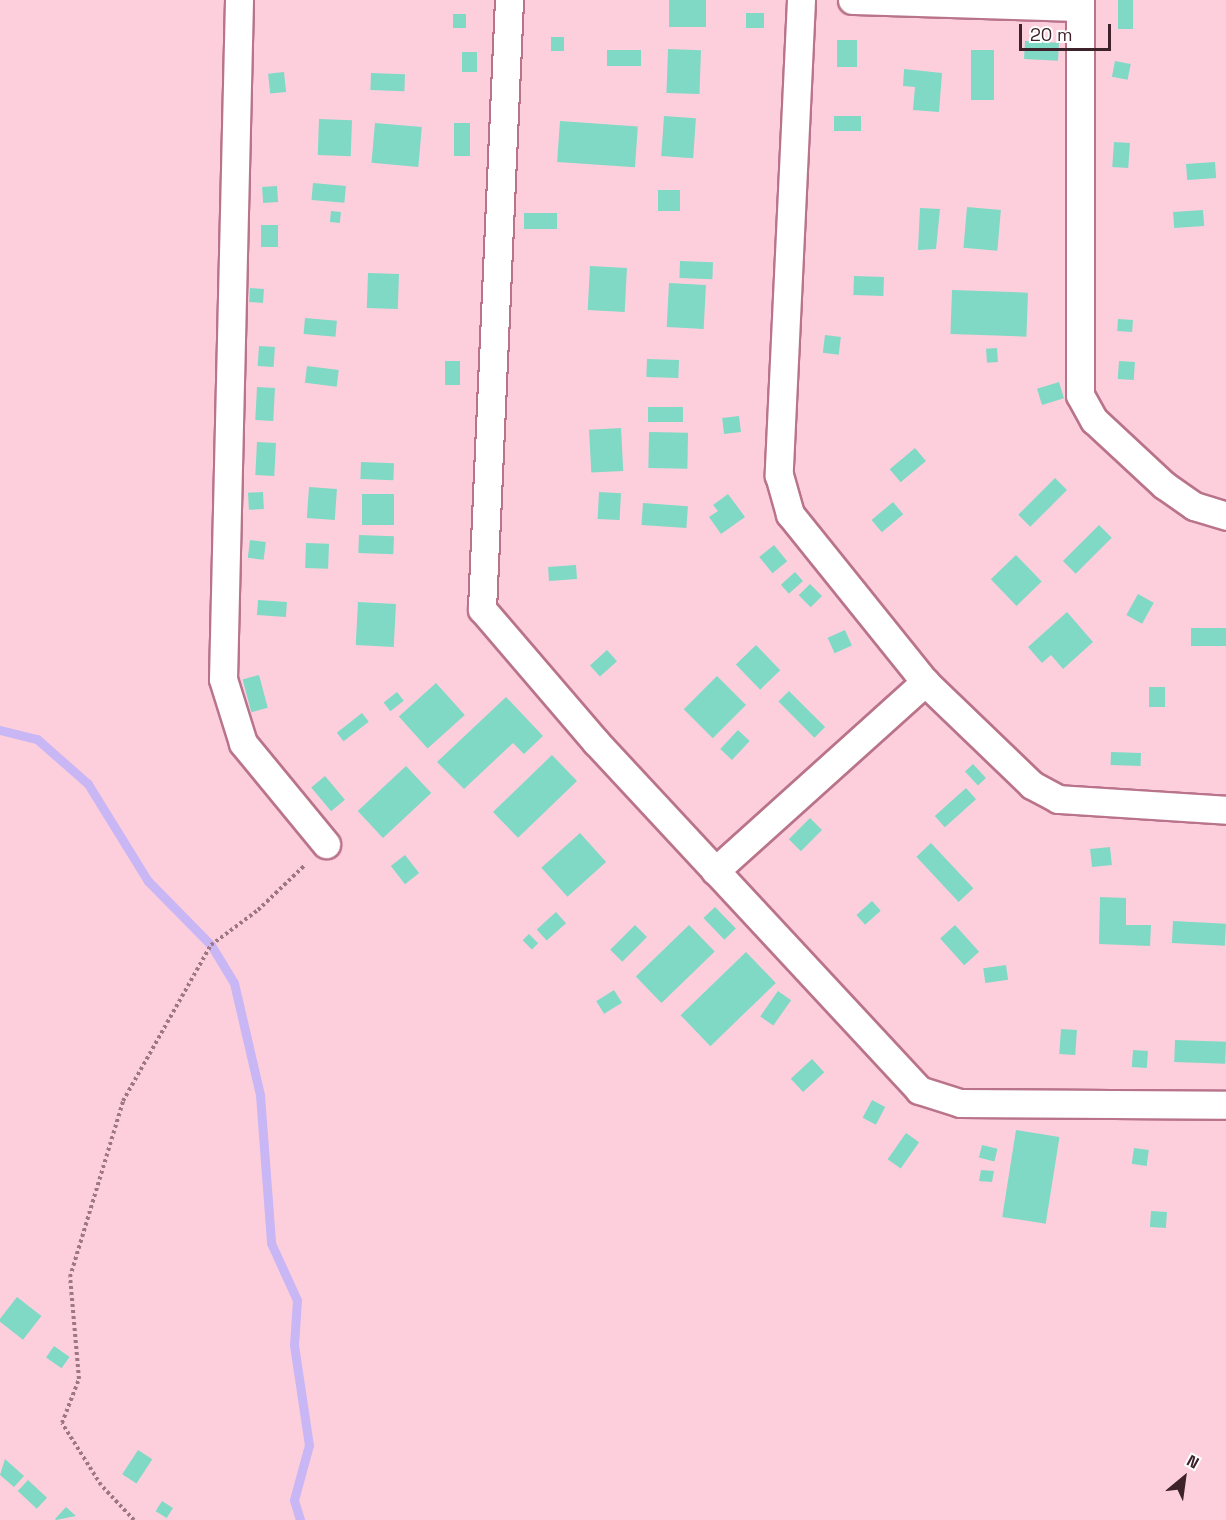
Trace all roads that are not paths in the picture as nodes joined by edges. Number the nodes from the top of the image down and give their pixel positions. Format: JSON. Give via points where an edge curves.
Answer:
{"nodes":[{"id":1,"x":239,"y":0,"type":"edge"},
{"id":2,"x":509,"y":0,"type":"edge"},
{"id":3,"x":801,"y":0,"type":"edge"},
{"id":4,"x":852,"y":0,"type":"edge"},
{"id":5,"x":1080,"y":3,"type":"edge"},
{"id":6,"x":1226,"y":516,"type":"edge"},
{"id":7,"x":925,"y":682,"type":"junction"},
{"id":8,"x":1226,"y":810,"type":"edge"},
{"id":9,"x":326,"y":844,"type":"road end"},
{"id":10,"x":715,"y":871,"type":"junction"},
{"id":11,"x":1226,"y":1105,"type":"edge"}],
"edges":[{"from":1,"to":9,"type":"street","via":[[223,679],[243,743]]},
{"from":2,"to":10,"type":"street","via":[[482,609]]},
{"from":3,"to":7,"type":"street","via":[[781,489],[790,514]]},
{"from":4,"to":5,"type":"street"},
{"from":5,"to":6,"type":"street","via":[[1080,395],[1094,420],[1164,485],[1194,506]]},
{"from":7,"to":8,"type":"street","via":[[1032,785],[1058,799]]},
{"from":7,"to":10,"type":"street"},
{"from":10,"to":11,"type":"street","via":[[919,1090],[960,1103]]}]}
